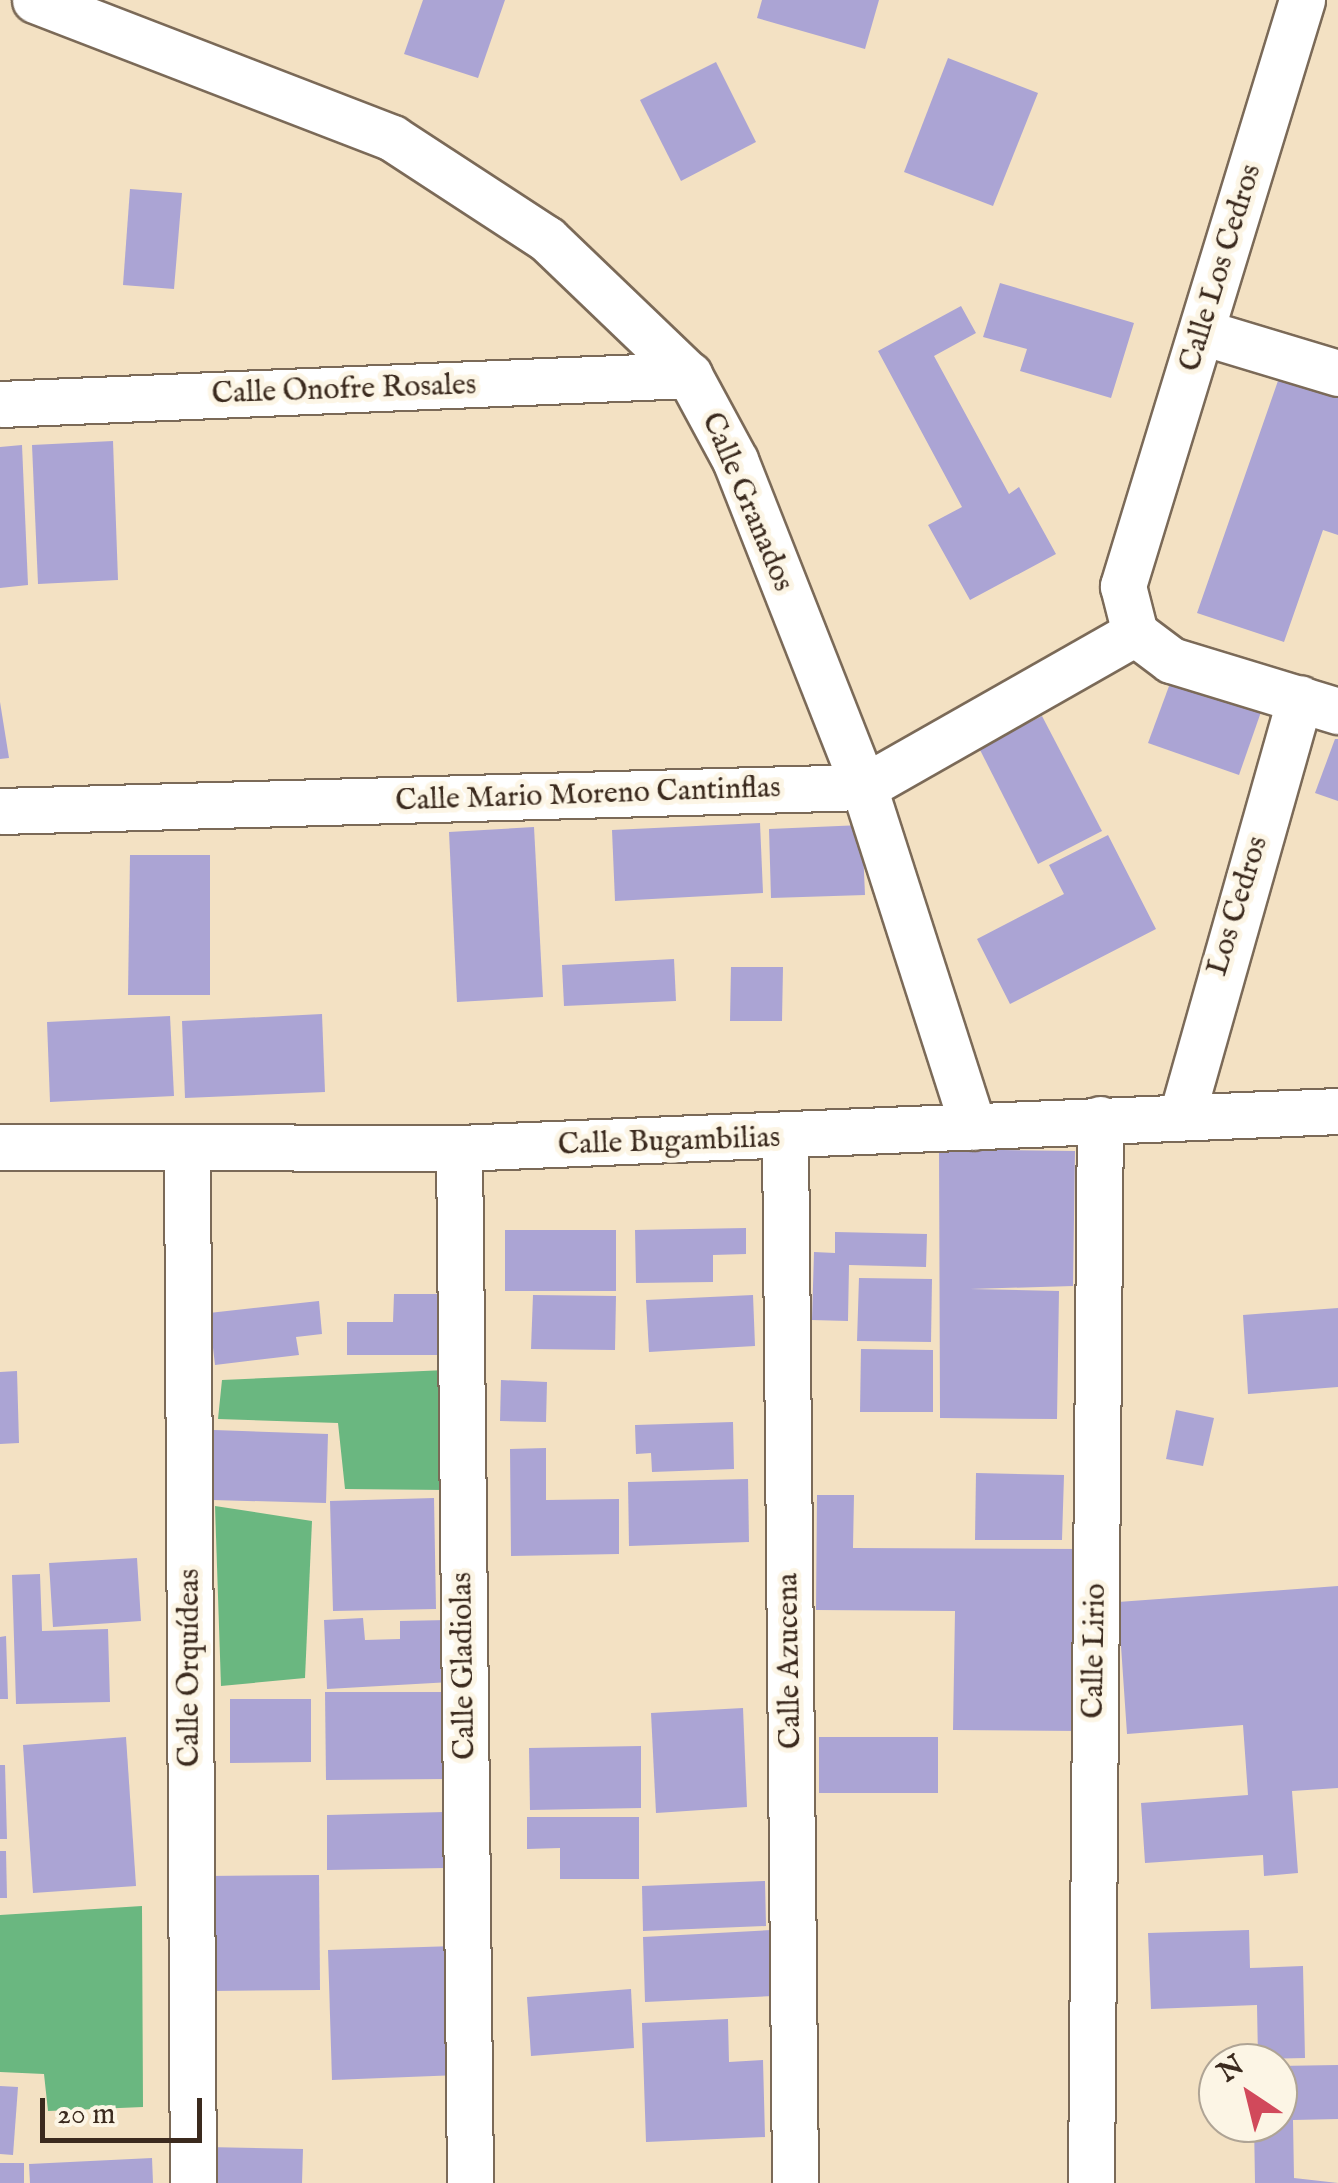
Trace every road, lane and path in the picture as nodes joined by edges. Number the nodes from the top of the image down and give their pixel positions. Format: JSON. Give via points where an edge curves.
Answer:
{"nodes":[{"id":1,"x":35,"y":0,"type":"edge"},
{"id":2,"x":1302,"y":0,"type":"edge"},
{"id":3,"x":1202,"y":332,"type":"junction"},
{"id":4,"x":1338,"y":373,"type":"edge"},
{"id":5,"x":688,"y":374,"type":"junction"},
{"id":6,"x":0,"y":404,"type":"edge"},
{"id":7,"x":1135,"y":633,"type":"junction"},
{"id":8,"x":1319,"y":705,"type":"edge"},
{"id":9,"x":864,"y":787,"type":"junction"},
{"id":10,"x":0,"y":811,"type":"edge"},
{"id":11,"x":1338,"y":1112,"type":"edge"},
{"id":12,"x":1182,"y":1116,"type":"junction"},
{"id":13,"x":1100,"y":1119,"type":"junction"},
{"id":14,"x":973,"y":1126,"type":"junction"},
{"id":15,"x":785,"y":1138,"type":"junction"},
{"id":16,"x":0,"y":1147,"type":"edge"},
{"id":17,"x":459,"y":1148,"type":"junction"},
{"id":18,"x":187,"y":1154,"type":"junction"},
{"id":19,"x":193,"y":2183,"type":"edge"},
{"id":20,"x":470,"y":2183,"type":"edge"},
{"id":21,"x":795,"y":2183,"type":"edge"},
{"id":22,"x":1091,"y":2183,"type":"edge"}],
"edges":[{"from":1,"to":5,"type":"street","name":"Calle Granados","via":[[392,138],[547,239]]},
{"from":2,"to":3,"type":"street","name":"Calle Los Cedros"},
{"from":3,"to":4,"type":"street"},
{"from":3,"to":7,"type":"street","name":"Calle Los Cedros","via":[[1123,586]]},
{"from":5,"to":6,"type":"street","name":"Calle Onofre Rosales"},
{"from":5,"to":9,"type":"street","name":"Calle Granados","via":[[735,460]]},
{"from":7,"to":8,"type":"street","via":[[1171,660]]},
{"from":7,"to":9,"type":"street","name":"Calle Mario Moreno Cantinflas"},
{"from":8,"to":12,"type":"street","name":"Los Cedros"},
{"from":9,"to":10,"type":"street","name":"Calle Mario Moreno Cantinflas"},
{"from":9,"to":14,"type":"street","name":"Calle Granados"},
{"from":11,"to":12,"type":"street","name":"Calle Bugambilias"},
{"from":12,"to":13,"type":"street","name":"Calle Bugambilias"},
{"from":13,"to":14,"type":"street","name":"Calle Bugambilias"},
{"from":13,"to":22,"type":"street","name":"Calle Lirio"},
{"from":14,"to":15,"type":"street","name":"Calle Bugambilias"},
{"from":15,"to":17,"type":"street","name":"Calle Bugambilias"},
{"from":15,"to":21,"type":"street","name":"Calle Azucena"},
{"from":16,"to":18,"type":"street","name":"Calle Bugambilias"},
{"from":17,"to":18,"type":"street","name":"Calle Bugambilias"},
{"from":17,"to":20,"type":"street","name":"Calle Gladiolas"},
{"from":18,"to":19,"type":"street","name":"Calle Orquídeas"}]}
